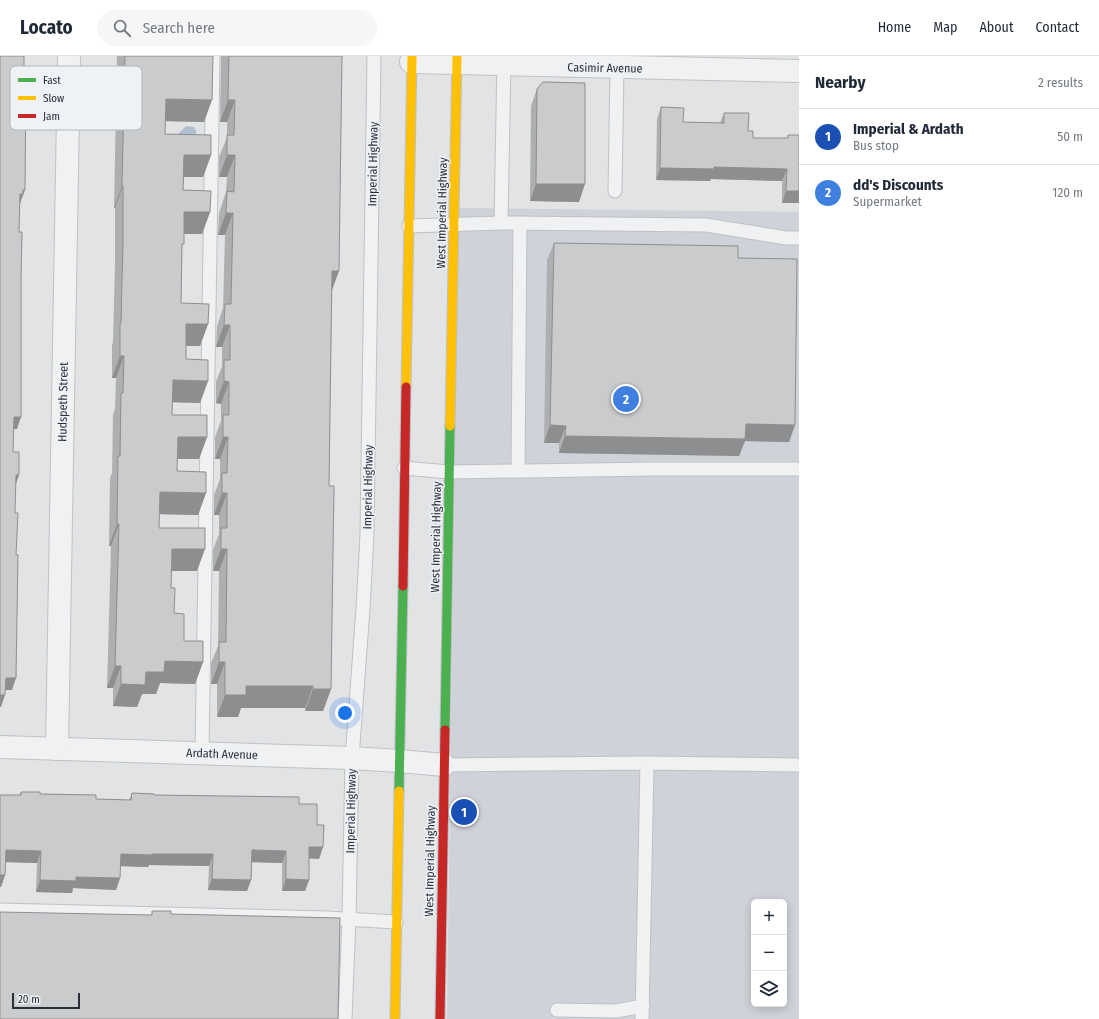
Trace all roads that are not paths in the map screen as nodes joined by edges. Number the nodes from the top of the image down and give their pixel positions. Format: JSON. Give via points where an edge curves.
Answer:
{"nodes":[{"id":1,"x":69,"y":56,"type":"edge"},
{"id":2,"x":213,"y":56,"type":"edge"},
{"id":3,"x":374,"y":56,"type":"edge"},
{"id":4,"x":411,"y":59,"type":"edge"},
{"id":5,"x":457,"y":59,"type":"edge"},
{"id":6,"x":504,"y":61,"type":"edge"},
{"id":7,"x":664,"y":62,"type":"edge"},
{"id":8,"x":69,"y":66,"type":"edge"},
{"id":9,"x":617,"y":68,"type":"junction"},
{"id":10,"x":799,"y":71,"type":"edge"},
{"id":11,"x":68,"y":130,"type":"edge"},
{"id":12,"x":615,"y":191,"type":"dead end"},
{"id":13,"x":501,"y":223,"type":"junction"},
{"id":14,"x":520,"y":223,"type":"junction"},
{"id":15,"x":453,"y":224,"type":"junction"},
{"id":16,"x":409,"y":226,"type":"junction"},
{"id":17,"x":799,"y":238,"type":"edge"},
{"id":18,"x":404,"y":468,"type":"junction"},
{"id":19,"x":799,"y":469,"type":"edge"},
{"id":20,"x":518,"y":471,"type":"junction"},
{"id":21,"x":449,"y":472,"type":"junction"},
{"id":22,"x":0,"y":747,"type":"edge"},
{"id":23,"x":57,"y":749,"type":"junction"},
{"id":24,"x":202,"y":753,"type":"junction"},
{"id":25,"x":352,"y":758,"type":"junction"},
{"id":26,"x":399,"y":760,"type":"junction"},
{"id":27,"x":647,"y":763,"type":"junction"},
{"id":28,"x":444,"y":765,"type":"junction"},
{"id":29,"x":799,"y":765,"type":"edge"},
{"id":30,"x":0,"y":910,"type":"edge"},
{"id":31,"x":349,"y":918,"type":"junction"},
{"id":32,"x":396,"y":922,"type":"junction"},
{"id":33,"x":643,"y":1006,"type":"junction"},
{"id":34,"x":557,"y":1010,"type":"dead end"},
{"id":35,"x":345,"y":1019,"type":"edge"},
{"id":36,"x":395,"y":1019,"type":"edge"},
{"id":37,"x":440,"y":1019,"type":"edge"},
{"id":38,"x":642,"y":1019,"type":"edge"}],
"edges":[{"from":1,"to":8,"type":"street","name":"Hudspeth Street"},
{"from":2,"to":24,"type":"lane"},
{"from":3,"to":25,"type":"lane","name":"Imperial Highway","via":[[367,536]]},
{"from":4,"to":5,"type":"street","name":"Casimir Avenue"},
{"from":4,"to":16,"type":"main road"},
{"from":5,"to":6,"type":"street","name":"Casimir Avenue"},
{"from":5,"to":15,"type":"main road","name":"West Imperial Highway"},
{"from":6,"to":9,"type":"street","name":"Casimir Avenue"},
{"from":6,"to":13,"type":"lane"},
{"from":7,"to":9,"type":"street","name":"Casimir Avenue"},
{"from":7,"to":10,"type":"street","name":"Casimir Avenue"},
{"from":9,"to":12,"type":"lane"},
{"from":11,"to":23,"type":"street","name":"Hudspeth Street"},
{"from":13,"to":14,"type":"lane"},
{"from":13,"to":15,"type":"lane"},
{"from":14,"to":17,"type":"lane","via":[[706,225]]},
{"from":14,"to":20,"type":"lane"},
{"from":15,"to":16,"type":"lane"},
{"from":15,"to":21,"type":"main road","name":"West Imperial Highway"},
{"from":16,"to":18,"type":"main road"},
{"from":18,"to":21,"type":"lane"},
{"from":18,"to":26,"type":"main road"},
{"from":19,"to":20,"type":"lane","via":[[654,468]]},
{"from":20,"to":21,"type":"lane"},
{"from":21,"to":28,"type":"main road","name":"West Imperial Highway"},
{"from":22,"to":23,"type":"street","name":"Ardath Avenue"},
{"from":23,"to":24,"type":"street","name":"Ardath Avenue"},
{"from":24,"to":25,"type":"street","name":"Ardath Avenue"},
{"from":25,"to":26,"type":"street","name":"Ardath Avenue"},
{"from":25,"to":31,"type":"lane","name":"Imperial Highway"},
{"from":26,"to":28,"type":"street","name":"Ardath Avenue"},
{"from":26,"to":32,"type":"main road"},
{"from":27,"to":28,"type":"lane"},
{"from":27,"to":29,"type":"lane"},
{"from":27,"to":33,"type":"lane"},
{"from":28,"to":37,"type":"main road","name":"West Imperial Highway"},
{"from":30,"to":31,"type":"lane"},
{"from":31,"to":32,"type":"lane"},
{"from":31,"to":35,"type":"lane","name":"Imperial Highway"},
{"from":32,"to":36,"type":"main road"},
{"from":33,"to":34,"type":"lane","via":[[616,1011]]},
{"from":33,"to":38,"type":"lane"}]}
